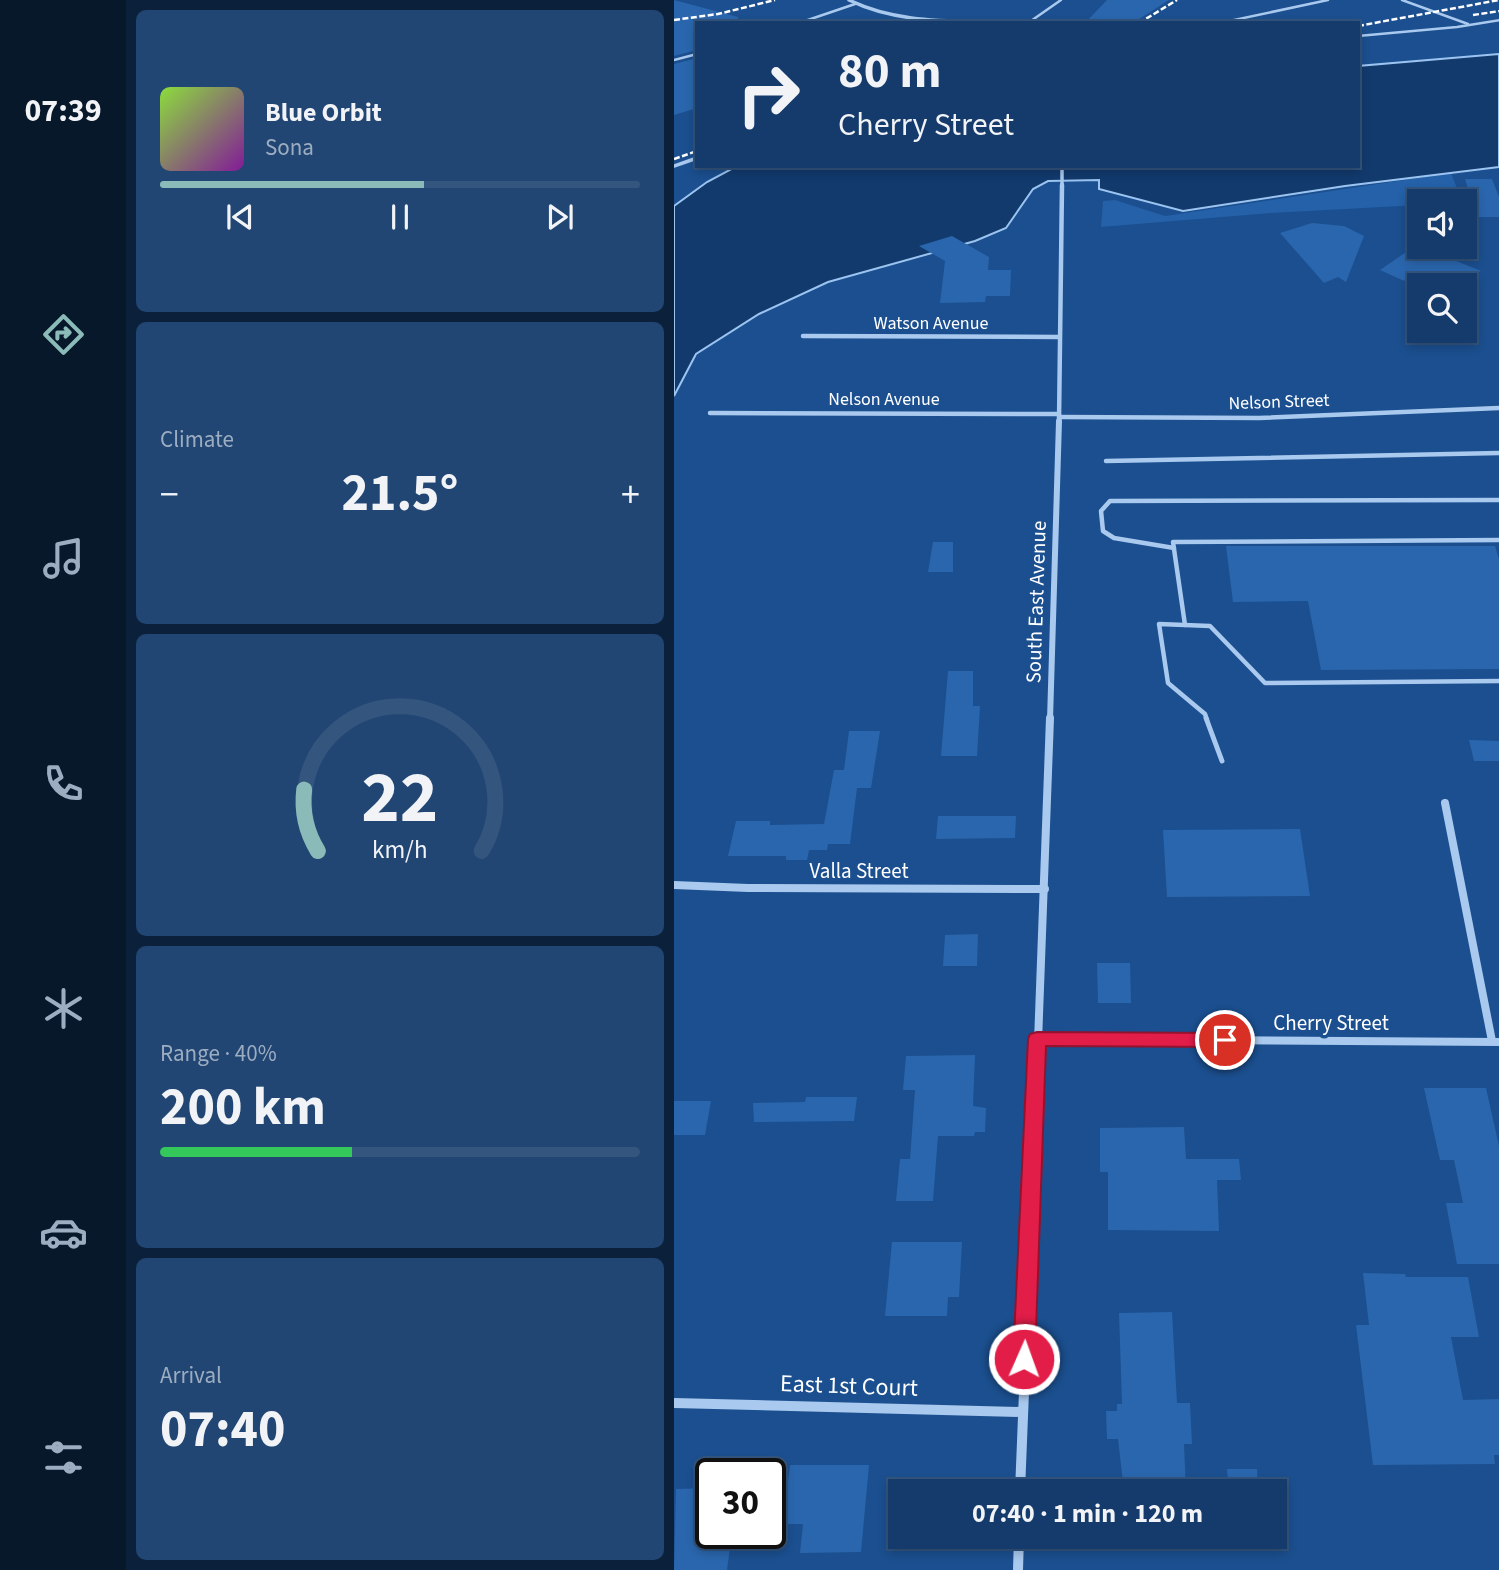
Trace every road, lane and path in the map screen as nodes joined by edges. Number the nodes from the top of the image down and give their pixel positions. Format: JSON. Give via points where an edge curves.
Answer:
{"nodes":[{"id":1,"x":849,"y":0,"type":"edge"},
{"id":2,"x":1061,"y":0,"type":"edge"},
{"id":3,"x":1328,"y":0,"type":"edge"},
{"id":4,"x":1403,"y":0,"type":"edge"},
{"id":5,"x":855,"y":4,"type":"junction"},
{"id":6,"x":1499,"y":20,"type":"edge"},
{"id":7,"x":805,"y":21,"type":"edge"},
{"id":8,"x":976,"y":21,"type":"edge"},
{"id":9,"x":1031,"y":21,"type":"edge"},
{"id":10,"x":1229,"y":21,"type":"edge"},
{"id":11,"x":1471,"y":25,"type":"junction"},
{"id":12,"x":1360,"y":36,"type":"edge"},
{"id":13,"x":695,"y":55,"type":"edge"},
{"id":14,"x":674,"y":60,"type":"edge"},
{"id":15,"x":695,"y":159,"type":"edge"},
{"id":16,"x":674,"y":166,"type":"edge"},
{"id":17,"x":1062,"y":168,"type":"edge"},
{"id":18,"x":803,"y":337,"type":"dead end"},
{"id":19,"x":1059,"y":337,"type":"junction"},
{"id":20,"x":1499,"y":408,"type":"edge"},
{"id":21,"x":710,"y":413,"type":"dead end"},
{"id":22,"x":1059,"y":415,"type":"junction"},
{"id":23,"x":1499,"y":453,"type":"edge"},
{"id":24,"x":1106,"y":461,"type":"dead end"},
{"id":25,"x":1499,"y":500,"type":"edge"},
{"id":26,"x":1499,"y":540,"type":"edge"},
{"id":27,"x":1174,"y":548,"type":"junction"},
{"id":28,"x":1185,"y":625,"type":"junction"},
{"id":29,"x":1499,"y":681,"type":"edge"},
{"id":30,"x":1222,"y":761,"type":"dead end"},
{"id":31,"x":1445,"y":803,"type":"dead end"},
{"id":32,"x":674,"y":885,"type":"edge"},
{"id":33,"x":1044,"y":889,"type":"junction"},
{"id":34,"x":1037,"y":1039,"type":"junction"},
{"id":35,"x":1496,"y":1042,"type":"edge"},
{"id":36,"x":674,"y":1403,"type":"edge"},
{"id":37,"x":1022,"y":1412,"type":"junction"},
{"id":38,"x":1020,"y":1479,"type":"edge"},
{"id":39,"x":1019,"y":1549,"type":"edge"},
{"id":40,"x":1018,"y":1570,"type":"edge"}],
"edges":[{"from":1,"to":5,"type":"street"},
{"from":2,"to":9,"type":"lane"},
{"from":3,"to":10,"type":"lane"},
{"from":4,"to":11,"type":"lane"},
{"from":5,"to":7,"type":"lane"},
{"from":5,"to":8,"type":"street","via":[[873,12]]},
{"from":6,"to":11,"type":"lane"},
{"from":11,"to":12,"type":"lane"},
{"from":13,"to":14,"type":"lane"},
{"from":15,"to":16,"type":"street"},
{"from":17,"to":19,"type":"street","name":"South East Avenue"},
{"from":18,"to":19,"type":"street","name":"Watson Avenue"},
{"from":19,"to":22,"type":"street","name":"South East Avenue"},
{"from":20,"to":22,"type":"street","name":"Nelson Street","via":[[1259,418]]},
{"from":21,"to":22,"type":"street","name":"Nelson Avenue"},
{"from":22,"to":33,"type":"street","name":"South East Avenue"},
{"from":23,"to":24,"type":"lane"},
{"from":25,"to":27,"type":"lane","via":[[1110,501],[1102,507],[1098,517],[1103,531],[1114,538]]},
{"from":26,"to":27,"type":"lane","via":[[1173,542]]},
{"from":27,"to":28,"type":"lane"},
{"from":28,"to":29,"type":"lane","via":[[1210,626],[1265,683]]},
{"from":28,"to":30,"type":"lane","via":[[1159,624],[1168,683],[1205,715]]},
{"from":31,"to":35,"type":"street"},
{"from":32,"to":33,"type":"street","name":"Valla Street"},
{"from":33,"to":34,"type":"street","name":"South East Avenue"},
{"from":34,"to":35,"type":"street","name":"Cherry Street"},
{"from":34,"to":37,"type":"street","name":"South East Avenue"},
{"from":36,"to":37,"type":"street","name":"East 1st Court"},
{"from":37,"to":38,"type":"street","name":"South East Avenue"},
{"from":39,"to":40,"type":"street"}]}
